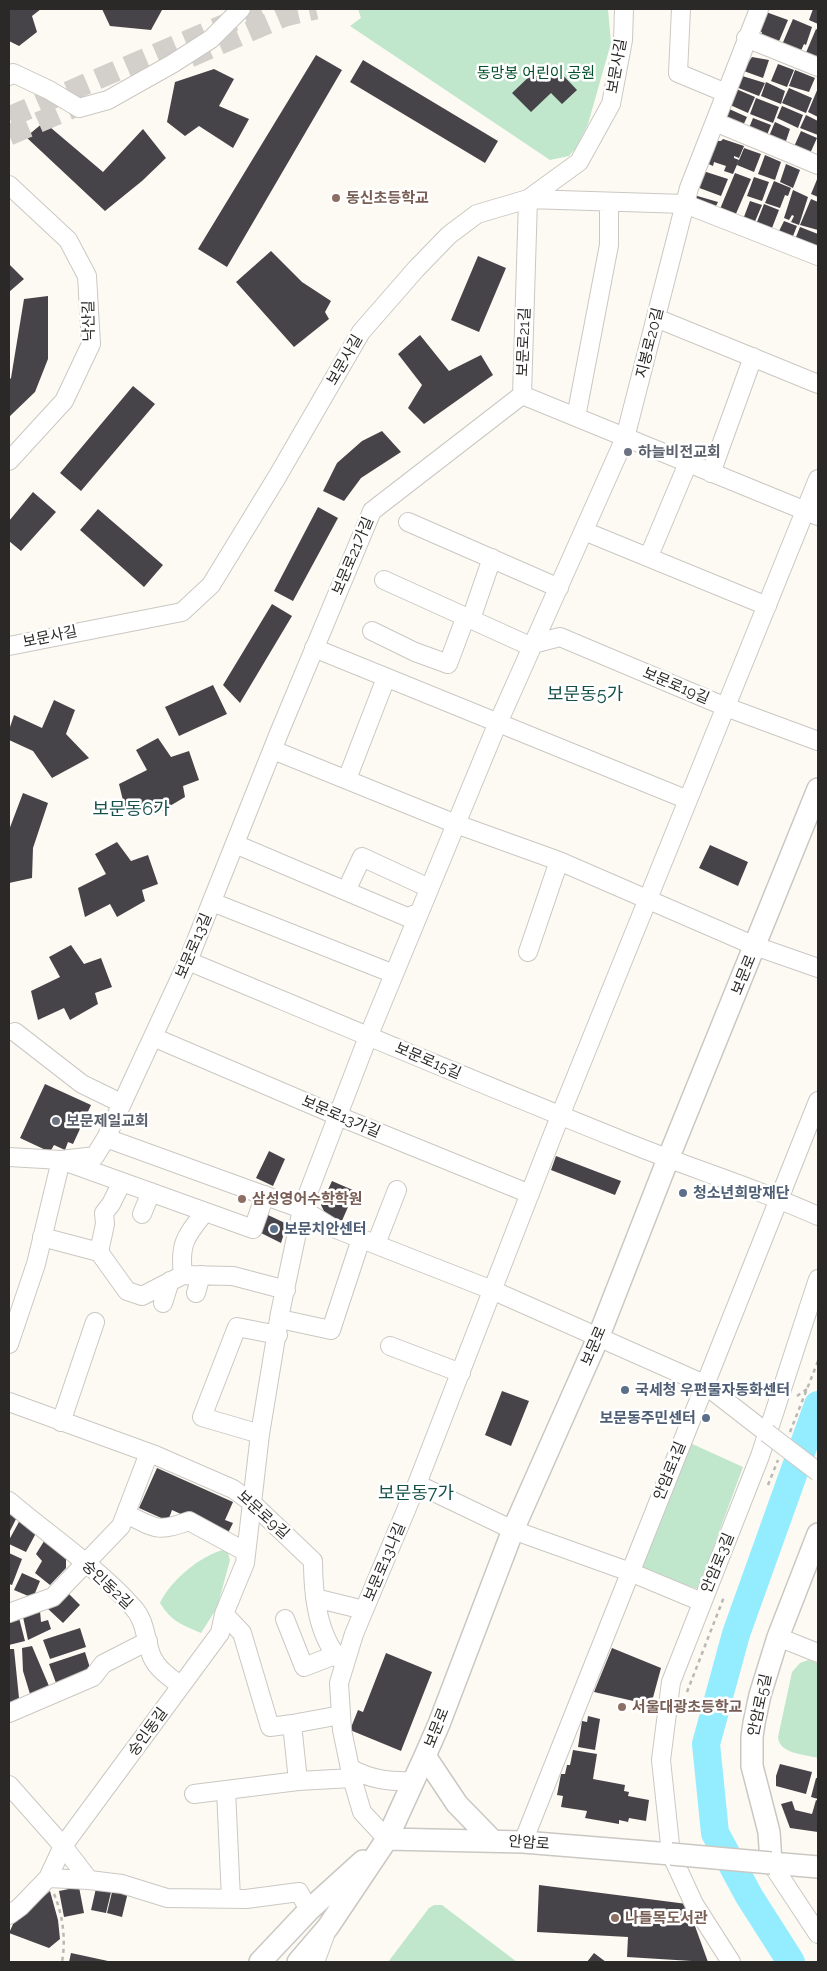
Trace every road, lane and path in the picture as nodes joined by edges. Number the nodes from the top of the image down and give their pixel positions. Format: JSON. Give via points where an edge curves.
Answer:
{"nodes":[{"id":1,"x":241,"y":9,"type":"edge"},
{"id":2,"x":624,"y":9,"type":"edge"},
{"id":3,"x":681,"y":9,"type":"edge"},
{"id":4,"x":758,"y":9,"type":"edge"},
{"id":5,"x":746,"y":38,"type":"junction"},
{"id":6,"x":818,"y":67,"type":"edge"},
{"id":7,"x":9,"y":76,"type":"edge"},
{"id":8,"x":726,"y":93,"type":"junction"},
{"id":9,"x":715,"y":122,"type":"junction"},
{"id":10,"x":818,"y":165,"type":"edge"},
{"id":11,"x":9,"y":185,"type":"edge"},
{"id":12,"x":528,"y":199,"type":"junction"},
{"id":13,"x":609,"y":202,"type":"junction"},
{"id":14,"x":685,"y":204,"type":"junction"},
{"id":15,"x":818,"y":256,"type":"edge"},
{"id":16,"x":656,"y":318,"type":"junction"},
{"id":17,"x":753,"y":357,"type":"junction"},
{"id":18,"x":818,"y":384,"type":"edge"},
{"id":19,"x":522,"y":395,"type":"junction"},
{"id":20,"x":576,"y":418,"type":"junction"},
{"id":21,"x":625,"y":438,"type":"junction"},
{"id":22,"x":9,"y":461,"type":"edge"},
{"id":23,"x":688,"y":463,"type":"junction"},
{"id":24,"x":711,"y":472,"type":"junction"},
{"id":25,"x":818,"y":479,"type":"edge"},
{"id":26,"x":812,"y":514,"type":"edge"},
{"id":27,"x":408,"y":522,"type":"dead end"},
{"id":28,"x":584,"y":530,"type":"junction"},
{"id":29,"x":649,"y":556,"type":"junction"},
{"id":30,"x":492,"y":558,"type":"junction"},
{"id":31,"x":384,"y":580,"type":"dead end"},
{"id":32,"x":558,"y":588,"type":"junction"},
{"id":33,"x":767,"y":606,"type":"junction"},
{"id":34,"x":469,"y":617,"type":"junction"},
{"id":35,"x":372,"y":631,"type":"dead end"},
{"id":36,"x":533,"y":645,"type":"junction"},
{"id":37,"x":9,"y":646,"type":"edge"},
{"id":38,"x":314,"y":648,"type":"junction"},
{"id":39,"x":386,"y":678,"type":"junction"},
{"id":40,"x":726,"y":707,"type":"junction"},
{"id":41,"x":498,"y":724,"type":"junction"},
{"id":42,"x":818,"y":742,"type":"edge"},
{"id":43,"x":273,"y":750,"type":"junction"},
{"id":44,"x":347,"y":779,"type":"junction"},
{"id":45,"x":818,"y":790,"type":"edge"},
{"id":46,"x":688,"y":800,"type":"junction"},
{"id":47,"x":456,"y":824,"type":"junction"},
{"id":48,"x":235,"y":844,"type":"junction"},
{"id":49,"x":559,"y":861,"type":"junction"},
{"id":50,"x":429,"y":888,"type":"junction"},
{"id":51,"x":346,"y":891,"type":"junction"},
{"id":52,"x":648,"y":900,"type":"junction"},
{"id":53,"x":212,"y":902,"type":"junction"},
{"id":54,"x":419,"y":913,"type":"junction"},
{"id":55,"x":755,"y":946,"type":"junction"},
{"id":56,"x":528,"y":952,"type":"dead end"},
{"id":57,"x":188,"y":961,"type":"junction"},
{"id":58,"x":818,"y":968,"type":"edge"},
{"id":59,"x":394,"y":974,"type":"junction"},
{"id":60,"x":15,"y":1032,"type":"dead end"},
{"id":61,"x":368,"y":1036,"type":"junction"},
{"id":62,"x":153,"y":1037,"type":"junction"},
{"id":63,"x":818,"y":1101,"type":"edge"},
{"id":64,"x":121,"y":1103,"type":"junction"},
{"id":65,"x":338,"y":1116,"type":"junction"},
{"id":66,"x":560,"y":1116,"type":"junction"},
{"id":67,"x":106,"y":1138,"type":"junction"},
{"id":68,"x":9,"y":1157,"type":"edge"},
{"id":69,"x":668,"y":1159,"type":"junction"},
{"id":70,"x":61,"y":1160,"type":"junction"},
{"id":71,"x":122,"y":1182,"type":"junction"},
{"id":72,"x":397,"y":1190,"type":"dead end"},
{"id":73,"x":151,"y":1192,"type":"junction"},
{"id":74,"x":530,"y":1194,"type":"junction"},
{"id":75,"x":265,"y":1195,"type":"junction"},
{"id":76,"x":779,"y":1198,"type":"junction"},
{"id":77,"x":302,"y":1209,"type":"junction"},
{"id":78,"x":205,"y":1212,"type":"junction"},
{"id":79,"x":142,"y":1214,"type":"dead end"},
{"id":80,"x":818,"y":1216,"type":"edge"},
{"id":81,"x":42,"y":1237,"type":"junction"},
{"id":82,"x":368,"y":1241,"type":"junction"},
{"id":83,"x":99,"y":1252,"type":"junction"},
{"id":84,"x":202,"y":1276,"type":"junction"},
{"id":85,"x":176,"y":1278,"type":"junction"},
{"id":86,"x":818,"y":1279,"type":"edge"},
{"id":87,"x":286,"y":1290,"type":"junction"},
{"id":88,"x":492,"y":1290,"type":"junction"},
{"id":89,"x":196,"y":1293,"type":"dead end"},
{"id":90,"x":163,"y":1303,"type":"dead end"},
{"id":91,"x":95,"y":1322,"type":"dead end"},
{"id":92,"x":279,"y":1327,"type":"junction"},
{"id":93,"x":598,"y":1338,"type":"junction"},
{"id":94,"x":9,"y":1344,"type":"edge"},
{"id":95,"x":390,"y":1346,"type":"dead end"},
{"id":96,"x":818,"y":1361,"type":"edge"},
{"id":97,"x":461,"y":1373,"type":"junction"},
{"id":98,"x":704,"y":1384,"type":"junction"},
{"id":99,"x":9,"y":1402,"type":"edge"},
{"id":100,"x":61,"y":1422,"type":"junction"},
{"id":101,"x":767,"y":1433,"type":"junction"},
{"id":102,"x":260,"y":1434,"type":"junction"},
{"id":103,"x":787,"y":1441,"type":"dead end"},
{"id":104,"x":150,"y":1453,"type":"junction"},
{"id":105,"x":779,"y":1458,"type":"dead end"},
{"id":106,"x":818,"y":1472,"type":"edge"},
{"id":107,"x":417,"y":1484,"type":"junction"},
{"id":108,"x":764,"y":1492,"type":"dead end"},
{"id":109,"x":9,"y":1502,"type":"edge"},
{"id":110,"x":251,"y":1502,"type":"junction"},
{"id":111,"x":126,"y":1514,"type":"junction"},
{"id":112,"x":512,"y":1530,"type":"junction"},
{"id":113,"x":818,"y":1534,"type":"edge"},
{"id":114,"x":246,"y":1552,"type":"junction"},
{"id":115,"x":86,"y":1564,"type":"junction"},
{"id":116,"x":630,"y":1572,"type":"junction"},
{"id":117,"x":724,"y":1596,"type":"dead end"},
{"id":118,"x":315,"y":1598,"type":"junction"},
{"id":119,"x":702,"y":1602,"type":"junction"},
{"id":120,"x":364,"y":1610,"type":"junction"},
{"id":121,"x":9,"y":1613,"type":"edge"},
{"id":122,"x":224,"y":1614,"type":"junction"},
{"id":123,"x":285,"y":1619,"type":"dead end"},
{"id":124,"x":778,"y":1637,"type":"junction"},
{"id":125,"x":148,"y":1640,"type":"junction"},
{"id":126,"x":818,"y":1653,"type":"edge"},
{"id":127,"x":340,"y":1659,"type":"junction"},
{"id":128,"x":181,"y":1686,"type":"junction"},
{"id":129,"x":687,"y":1693,"type":"dead end"},
{"id":130,"x":9,"y":1713,"type":"edge"},
{"id":131,"x":341,"y":1715,"type":"junction"},
{"id":132,"x":292,"y":1724,"type":"junction"},
{"id":133,"x":425,"y":1756,"type":"junction"},
{"id":134,"x":351,"y":1773,"type":"junction"},
{"id":135,"x":414,"y":1780,"type":"junction"},
{"id":136,"x":298,"y":1781,"type":"junction"},
{"id":137,"x":9,"y":1785,"type":"edge"},
{"id":138,"x":226,"y":1790,"type":"junction"},
{"id":139,"x":194,"y":1794,"type":"dead end"},
{"id":140,"x":387,"y":1839,"type":"junction"},
{"id":141,"x":493,"y":1841,"type":"junction"},
{"id":142,"x":523,"y":1842,"type":"junction"},
{"id":143,"x":63,"y":1846,"type":"junction"},
{"id":144,"x":671,"y":1854,"type":"junction"},
{"id":145,"x":771,"y":1863,"type":"junction"},
{"id":146,"x":818,"y":1867,"type":"edge"},
{"id":147,"x":48,"y":1878,"type":"junction"},
{"id":148,"x":89,"y":1880,"type":"junction"},
{"id":149,"x":231,"y":1899,"type":"junction"},
{"id":150,"x":308,"y":1910,"type":"junction"},
{"id":151,"x":9,"y":1916,"type":"edge"},
{"id":152,"x":328,"y":1927,"type":"junction"},
{"id":153,"x":818,"y":1934,"type":"edge"},
{"id":154,"x":62,"y":1962,"type":"edge"},
{"id":155,"x":260,"y":1962,"type":"edge"},
{"id":156,"x":298,"y":1962,"type":"edge"},
{"id":157,"x":315,"y":1962,"type":"edge"},
{"id":158,"x":731,"y":1962,"type":"edge"}],
"edges":[{"from":1,"to":7,"type":"street","via":[[211,39],[108,100],[79,108],[13,73]]},
{"from":2,"to":12,"type":"street","name":"보문사길","via":[[623,40],[610,104],[579,162]]},
{"from":3,"to":8,"type":"street","via":[[678,73]]},
{"from":4,"to":5,"type":"street","name":"지봉로20길"},
{"from":5,"to":6,"type":"street"},
{"from":5,"to":8,"type":"street","name":"지봉로20길"},
{"from":8,"to":9,"type":"street","name":"지봉로20길"},
{"from":9,"to":10,"type":"street"},
{"from":9,"to":14,"type":"street","name":"지봉로20길"},
{"from":11,"to":22,"type":"street","name":"낙산길","via":[[68,240],[87,276],[91,344],[64,401]]},
{"from":12,"to":13,"type":"street"},
{"from":12,"to":19,"type":"street","name":"보문로21길"},
{"from":12,"to":37,"type":"street","name":"보문사길","via":[[477,214],[449,236],[361,332],[211,585],[182,612]]},
{"from":13,"to":14,"type":"street"},
{"from":13,"to":20,"type":"street","via":[[609,245]]},
{"from":14,"to":15,"type":"street"},
{"from":14,"to":16,"type":"street","name":"지봉로20길"},
{"from":16,"to":17,"type":"street"},
{"from":16,"to":21,"type":"street","name":"지봉로20길"},
{"from":17,"to":18,"type":"street"},
{"from":17,"to":24,"type":"street"},
{"from":19,"to":20,"type":"street","name":"보문로21길"},
{"from":19,"to":38,"type":"street","name":"보문로21가길","via":[[372,510]]},
{"from":20,"to":21,"type":"street","name":"보문로21길"},
{"from":21,"to":23,"type":"street","name":"보문로21길"},
{"from":21,"to":28,"type":"street","name":"지봉로20길"},
{"from":23,"to":24,"type":"street","name":"보문로21길"},
{"from":23,"to":29,"type":"street"},
{"from":24,"to":26,"type":"street","name":"보문로21길"},
{"from":25,"to":26,"type":"street"},
{"from":26,"to":33,"type":"street"},
{"from":27,"to":30,"type":"street"},
{"from":28,"to":29,"type":"street"},
{"from":28,"to":32,"type":"street","name":"지봉로20길"},
{"from":29,"to":33,"type":"street"},
{"from":30,"to":32,"type":"street"},
{"from":30,"to":34,"type":"street"},
{"from":31,"to":34,"type":"street"},
{"from":32,"to":36,"type":"street","name":"지봉로20길"},
{"from":33,"to":40,"type":"street"},
{"from":34,"to":35,"type":"street","via":[[463,624],[448,664]]},
{"from":34,"to":36,"type":"street"},
{"from":36,"to":40,"type":"street","name":"보문로19길","via":[[560,637]]},
{"from":36,"to":41,"type":"street","name":"지봉로20길"},
{"from":38,"to":39,"type":"street"},
{"from":38,"to":43,"type":"street","name":"보문로21가길"},
{"from":39,"to":41,"type":"street"},
{"from":39,"to":44,"type":"street"},
{"from":40,"to":42,"type":"street","name":"보문로19길"},
{"from":40,"to":46,"type":"street"},
{"from":41,"to":46,"type":"street"},
{"from":41,"to":47,"type":"street","name":"지봉로20길"},
{"from":43,"to":44,"type":"street"},
{"from":43,"to":48,"type":"street","name":"보문로13길"},
{"from":44,"to":47,"type":"street"},
{"from":45,"to":55,"type":"main road","name":"보문로"},
{"from":46,"to":52,"type":"street"},
{"from":47,"to":49,"type":"street"},
{"from":47,"to":50,"type":"street","name":"지봉로20길"},
{"from":48,"to":51,"type":"street"},
{"from":48,"to":53,"type":"street","name":"보문로13길"},
{"from":49,"to":52,"type":"street"},
{"from":49,"to":56,"type":"street"},
{"from":50,"to":51,"type":"street","via":[[362,857]]},
{"from":50,"to":54,"type":"street","name":"지봉로20길"},
{"from":51,"to":54,"type":"street","via":[[407,917]]},
{"from":52,"to":55,"type":"street"},
{"from":52,"to":66,"type":"street"},
{"from":53,"to":57,"type":"street","name":"보문로13길"},
{"from":53,"to":59,"type":"street"},
{"from":54,"to":59,"type":"street","name":"지봉로20길"},
{"from":55,"to":58,"type":"street"},
{"from":55,"to":69,"type":"main road","name":"보문로"},
{"from":57,"to":61,"type":"street","name":"보문로15길"},
{"from":57,"to":62,"type":"street","name":"보문로13길"},
{"from":59,"to":61,"type":"street","name":"지봉로20길"},
{"from":60,"to":64,"type":"street","via":[[82,1084]]},
{"from":61,"to":65,"type":"street","name":"지봉로20길"},
{"from":61,"to":66,"type":"street","name":"보문로15길"},
{"from":62,"to":64,"type":"street","name":"보문로13길"},
{"from":62,"to":65,"type":"street","name":"보문로13가길"},
{"from":63,"to":76,"type":"street","name":"안암로1길"},
{"from":64,"to":67,"type":"street","name":"보문로13길"},
{"from":65,"to":74,"type":"street","name":"보문로13가길"},
{"from":65,"to":77,"type":"street","name":"숭인동길"},
{"from":66,"to":69,"type":"street","name":"보문로15길"},
{"from":66,"to":74,"type":"street"},
{"from":67,"to":70,"type":"street","name":"보문로13길","via":[[96,1156]]},
{"from":67,"to":75,"type":"street"},
{"from":68,"to":70,"type":"street","name":"보문로13길"},
{"from":69,"to":76,"type":"street"},
{"from":69,"to":93,"type":"main road","name":"보문로"},
{"from":70,"to":71,"type":"street","name":"보문로13길"},
{"from":70,"to":81,"type":"street"},
{"from":71,"to":73,"type":"street","name":"보문로13길"},
{"from":71,"to":83,"type":"street","via":[[104,1213]]},
{"from":72,"to":82,"type":"street"},
{"from":73,"to":78,"type":"street","name":"보문로13길"},
{"from":73,"to":79,"type":"street"},
{"from":74,"to":88,"type":"street"},
{"from":75,"to":77,"type":"street"},
{"from":75,"to":78,"type":"street","name":"보문로13길","via":[[253,1229]]},
{"from":76,"to":80,"type":"street"},
{"from":76,"to":98,"type":"street","name":"안암로1길"},
{"from":77,"to":82,"type":"street","via":[[331,1227]]},
{"from":77,"to":87,"type":"street","name":"숭인동길"},
{"from":78,"to":85,"type":"street","via":[[185,1238]]},
{"from":81,"to":83,"type":"street"},
{"from":81,"to":94,"type":"street"},
{"from":82,"to":88,"type":"street"},
{"from":82,"to":92,"type":"street","via":[[330,1330]]},
{"from":83,"to":85,"type":"street","via":[[127,1291],[142,1296]]},
{"from":84,"to":85,"type":"street"},
{"from":84,"to":87,"type":"street","via":[[233,1276]]},
{"from":84,"to":89,"type":"street"},
{"from":85,"to":90,"type":"street"},
{"from":86,"to":101,"type":"street","name":"안암로3길"},
{"from":87,"to":92,"type":"street","name":"숭인동길"},
{"from":88,"to":93,"type":"street"},
{"from":88,"to":97,"type":"street","name":"보문로13나길"},
{"from":91,"to":100,"type":"street"},
{"from":92,"to":102,"type":"street","name":"숭인동길"},
{"from":92,"to":102,"type":"street","via":[[237,1327],[202,1417]]},
{"from":93,"to":98,"type":"street"},
{"from":93,"to":112,"type":"main road","name":"보문로"},
{"from":95,"to":97,"type":"street"},
{"from":96,"to":103,"type":"path"},
{"from":97,"to":107,"type":"street","name":"보문로13나길"},
{"from":98,"to":101,"type":"street"},
{"from":98,"to":116,"type":"street","name":"안암로1길"},
{"from":99,"to":100,"type":"street","name":"보문로9길"},
{"from":100,"to":104,"type":"street","name":"보문로9길"},
{"from":101,"to":106,"type":"street","bridge":true},
{"from":101,"to":119,"type":"street","name":"안암로3길"},
{"from":102,"to":110,"type":"street","name":"숭인동길"},
{"from":104,"to":110,"type":"street","name":"보문로9길","via":[[233,1489]]},
{"from":104,"to":111,"type":"street"},
{"from":105,"to":108,"type":"path"},
{"from":107,"to":112,"type":"street"},
{"from":107,"to":120,"type":"street","name":"보문로13나길"},
{"from":109,"to":115,"type":"street","name":"숭인동2길"},
{"from":110,"to":114,"type":"street","name":"숭인동길"},
{"from":110,"to":118,"type":"street","name":"보문로9길","via":[[313,1561]]},
{"from":111,"to":114,"type":"street","via":[[156,1529],[189,1521]]},
{"from":111,"to":115,"type":"street","via":[[121,1526]]},
{"from":112,"to":116,"type":"street"},
{"from":112,"to":133,"type":"main road","name":"보문로"},
{"from":113,"to":124,"type":"main road","name":"안암로5길"},
{"from":114,"to":122,"type":"street","name":"숭인동길","via":[[245,1563]]},
{"from":115,"to":121,"type":"street","via":[[53,1597]]},
{"from":115,"to":125,"type":"street","name":"숭인동2길","via":[[132,1606],[145,1627]]},
{"from":116,"to":119,"type":"street"},
{"from":116,"to":142,"type":"street","name":"안암로1길"},
{"from":117,"to":129,"type":"path"},
{"from":118,"to":120,"type":"street","name":"보문로13나길"},
{"from":118,"to":127,"type":"street","name":"보문로9길","via":[[317,1611]]},
{"from":119,"to":144,"type":"street","name":"안암로3길","via":[[671,1682],[663,1740],[661,1760]]},
{"from":120,"to":127,"type":"street","name":"보문로13나길"},
{"from":122,"to":128,"type":"street","name":"숭인동길","via":[[220,1633]]},
{"from":122,"to":132,"type":"street","via":[[242,1633],[270,1727]]},
{"from":123,"to":127,"type":"street","via":[[304,1667]]},
{"from":124,"to":126,"type":"street"},
{"from":124,"to":145,"type":"main road","name":"안암로5길","via":[[760,1695],[752,1737],[752,1766],[769,1832]]},
{"from":125,"to":128,"type":"street","name":"숭인동2길","via":[[159,1668]]},
{"from":125,"to":130,"type":"street","via":[[103,1664],[93,1676]]},
{"from":127,"to":131,"type":"street","name":"보문로13나길"},
{"from":128,"to":143,"type":"street","name":"숭인동길"},
{"from":131,"to":132,"type":"street"},
{"from":131,"to":134,"type":"street","name":"보문로13나길"},
{"from":132,"to":136,"type":"street"},
{"from":133,"to":135,"type":"main road","name":"보문로"},
{"from":133,"to":141,"type":"main road","via":[[457,1804]]},
{"from":134,"to":135,"type":"street","via":[[385,1781]]},
{"from":134,"to":136,"type":"street"},
{"from":134,"to":140,"type":"street","name":"보문로13나길","via":[[362,1812]]},
{"from":135,"to":140,"type":"main road","name":"보문로"},
{"from":136,"to":138,"type":"street"},
{"from":137,"to":143,"type":"street"},
{"from":138,"to":139,"type":"street"},
{"from":138,"to":149,"type":"street"},
{"from":140,"to":141,"type":"main road","name":"안암로"},
{"from":140,"to":150,"type":"main road","name":"보문로"},
{"from":140,"to":152,"type":"main road","name":"보문로"},
{"from":141,"to":142,"type":"main road","name":"안암로"},
{"from":142,"to":144,"type":"main road","name":"안암로"},
{"from":143,"to":147,"type":"street","name":"숭인동길"},
{"from":143,"to":148,"type":"street"},
{"from":144,"to":145,"type":"main road","name":"안암로","bridge":true},
{"from":144,"to":158,"type":"street","name":"안암로3길","via":[[694,1904]]},
{"from":145,"to":146,"type":"main road"},
{"from":145,"to":153,"type":"street"},
{"from":147,"to":148,"type":"street"},
{"from":147,"to":151,"type":"street","name":"숭인동길"},
{"from":147,"to":154,"type":"path","via":[[58,1902],[65,1944]]},
{"from":148,"to":149,"type":"street","via":[[122,1884],[167,1898]]},
{"from":149,"to":150,"type":"street","via":[[246,1900],[299,1892]]},
{"from":150,"to":155,"type":"main road","name":"보문로"},
{"from":152,"to":156,"type":"main road","name":"보문로"},
{"from":152,"to":157,"type":"street"}]}
